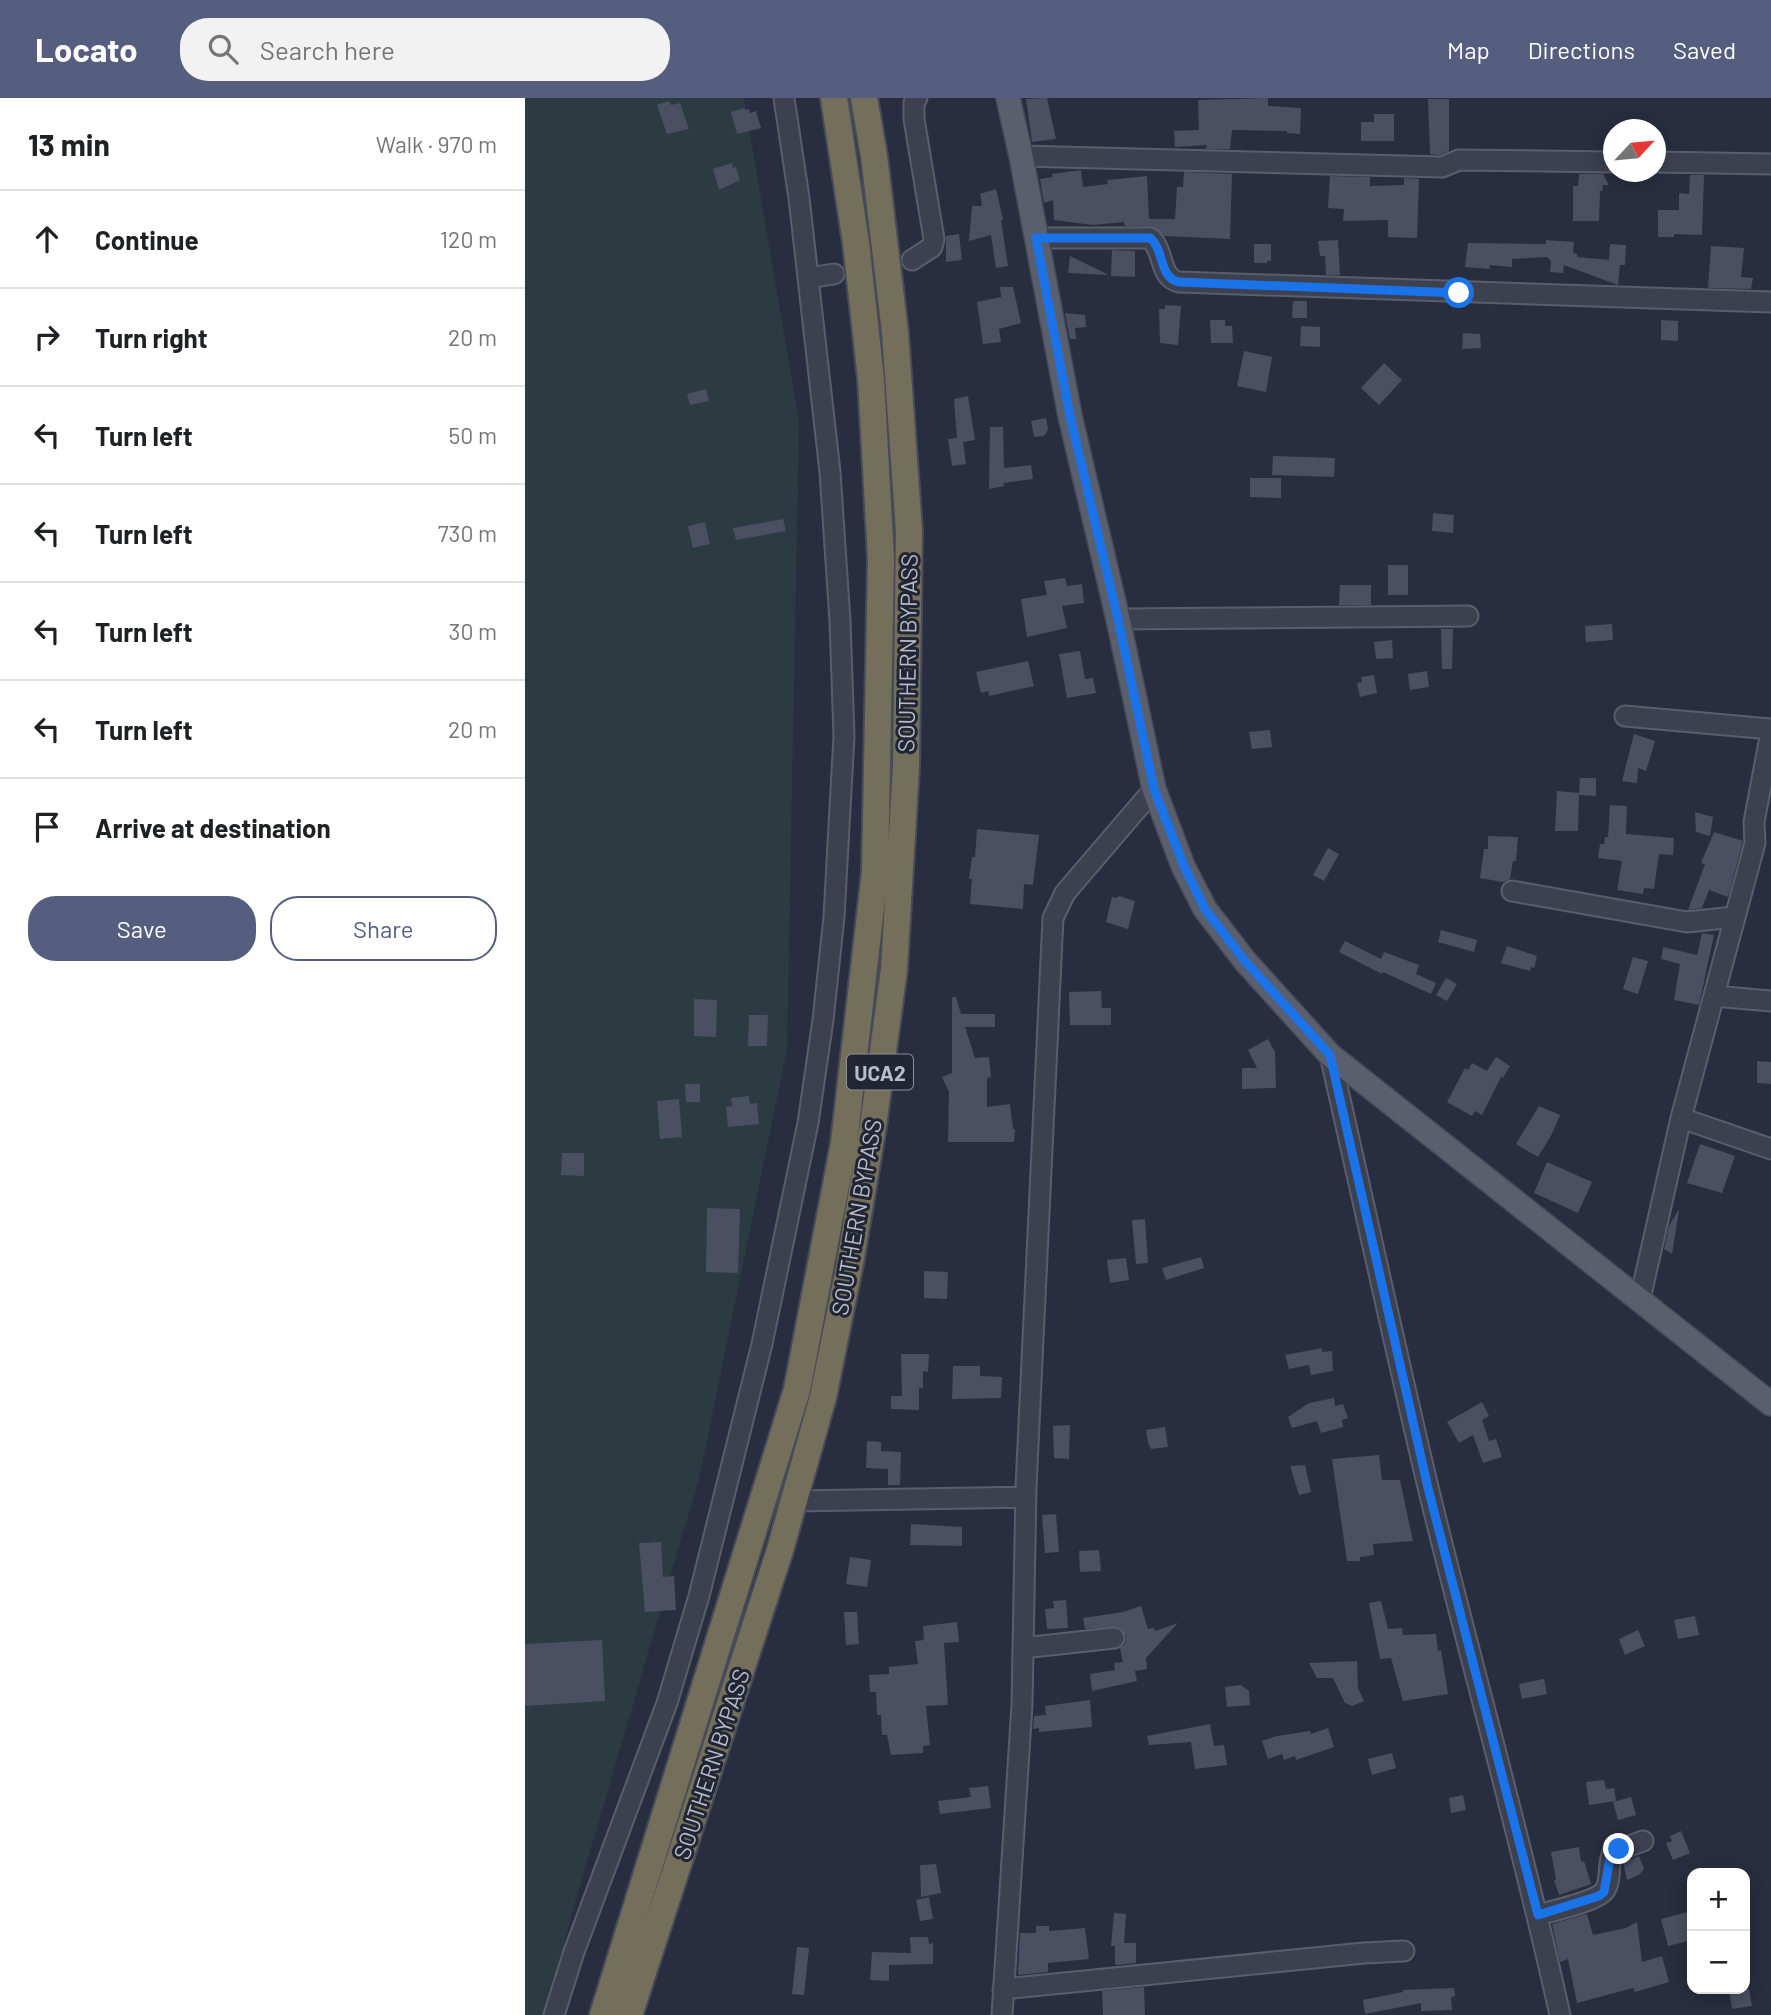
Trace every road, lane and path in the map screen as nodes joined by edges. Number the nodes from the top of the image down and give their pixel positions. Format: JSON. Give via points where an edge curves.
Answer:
{"nodes":[{"id":1,"x":784,"y":98,"type":"edge"},
{"id":2,"x":834,"y":98,"type":"edge"},
{"id":3,"x":864,"y":98,"type":"edge"},
{"id":4,"x":916,"y":98,"type":"edge"},
{"id":5,"x":1008,"y":98,"type":"edge"},
{"id":6,"x":1021,"y":156,"type":"junction"},
{"id":7,"x":1603,"y":162,"type":"edge"},
{"id":8,"x":1666,"y":162,"type":"edge"},
{"id":9,"x":1771,"y":164,"type":"edge"},
{"id":10,"x":1036,"y":238,"type":"junction"},
{"id":11,"x":912,"y":260,"type":"dead end"},
{"id":12,"x":834,"y":274,"type":"dead end"},
{"id":13,"x":808,"y":278,"type":"junction"},
{"id":14,"x":1771,"y":302,"type":"edge"},
{"id":15,"x":1468,"y":616,"type":"dead end"},
{"id":16,"x":1118,"y":619,"type":"junction"},
{"id":17,"x":1625,"y":716,"type":"dead end"},
{"id":18,"x":1771,"y":730,"type":"edge"},
{"id":19,"x":1154,"y":789,"type":"junction"},
{"id":20,"x":1512,"y":891,"type":"dead end"},
{"id":21,"x":1734,"y":916,"type":"junction"},
{"id":22,"x":1714,"y":996,"type":"junction"},
{"id":23,"x":1771,"y":1002,"type":"edge"},
{"id":24,"x":1330,"y":1055,"type":"junction"},
{"id":25,"x":1681,"y":1118,"type":"junction"},
{"id":26,"x":1771,"y":1149,"type":"edge"},
{"id":27,"x":1640,"y":1299,"type":"junction"},
{"id":28,"x":1771,"y":1404,"type":"edge"},
{"id":29,"x":1026,"y":1497,"type":"junction"},
{"id":30,"x":793,"y":1501,"type":"junction"},
{"id":31,"x":1114,"y":1638,"type":"dead end"},
{"id":32,"x":1023,"y":1648,"type":"junction"},
{"id":33,"x":1643,"y":1841,"type":"dead end"},
{"id":34,"x":1538,"y":1915,"type":"junction"},
{"id":35,"x":1405,"y":1951,"type":"dead end"},
{"id":36,"x":1003,"y":1989,"type":"junction"},
{"id":37,"x":554,"y":2015,"type":"edge"},
{"id":38,"x":603,"y":2015,"type":"edge"},
{"id":39,"x":629,"y":2015,"type":"edge"},
{"id":40,"x":1002,"y":2015,"type":"edge"},
{"id":41,"x":1560,"y":2015,"type":"edge"}],
"edges":[{"from":1,"to":13,"type":"street"},
{"from":2,"to":38,"type":"highway","name":"SOUTHERN BYPASS","number":"UCA2","via":[[870,379],[881,559],[875,872],[843,1143],[797,1390]]},
{"from":3,"to":30,"type":"highway","name":"SOUTHERN BYPASS","number":"UCA2","via":[[894,319],[907,482],[906,767],[894,969],[873,1126],[823,1397]]},
{"from":4,"to":11,"type":"street","via":[[914,119],[934,239],[932,247]]},
{"from":5,"to":6,"type":"main road"},
{"from":6,"to":7,"type":"street","via":[[1442,167],[1459,160]]},
{"from":6,"to":10,"type":"main road"},
{"from":8,"to":9,"type":"street"},
{"from":10,"to":14,"type":"street","via":[[1150,238],[1166,275],[1179,282]]},
{"from":10,"to":16,"type":"main road","via":[[1070,416]]},
{"from":12,"to":13,"type":"street"},
{"from":13,"to":37,"type":"street","via":[[830,472],[845,736],[834,917],[812,1097],[762,1343],[689,1631]]},
{"from":15,"to":16,"type":"street"},
{"from":16,"to":19,"type":"main road"},
{"from":17,"to":18,"type":"street"},
{"from":18,"to":21,"type":"street","via":[[1755,843]]},
{"from":19,"to":24,"type":"main road","via":[[1205,909]]},
{"from":19,"to":29,"type":"street","via":[[1065,893],[1053,918]]},
{"from":20,"to":21,"type":"street","via":[[1687,922]]},
{"from":21,"to":22,"type":"street"},
{"from":22,"to":23,"type":"street"},
{"from":22,"to":25,"type":"street"},
{"from":24,"to":27,"type":"main road"},
{"from":24,"to":34,"type":"street","via":[[1428,1488]]},
{"from":25,"to":26,"type":"street"},
{"from":25,"to":27,"type":"street"},
{"from":27,"to":28,"type":"main road"},
{"from":29,"to":30,"type":"street"},
{"from":29,"to":32,"type":"street"},
{"from":30,"to":39,"type":"highway","name":"SOUTHERN BYPASS","number":"UCA2"},
{"from":31,"to":32,"type":"street"},
{"from":32,"to":36,"type":"street"},
{"from":33,"to":34,"type":"street","via":[[1613,1852],[1607,1886],[1599,1896]]},
{"from":34,"to":41,"type":"street"},
{"from":35,"to":36,"type":"street"},
{"from":36,"to":40,"type":"street"}]}
